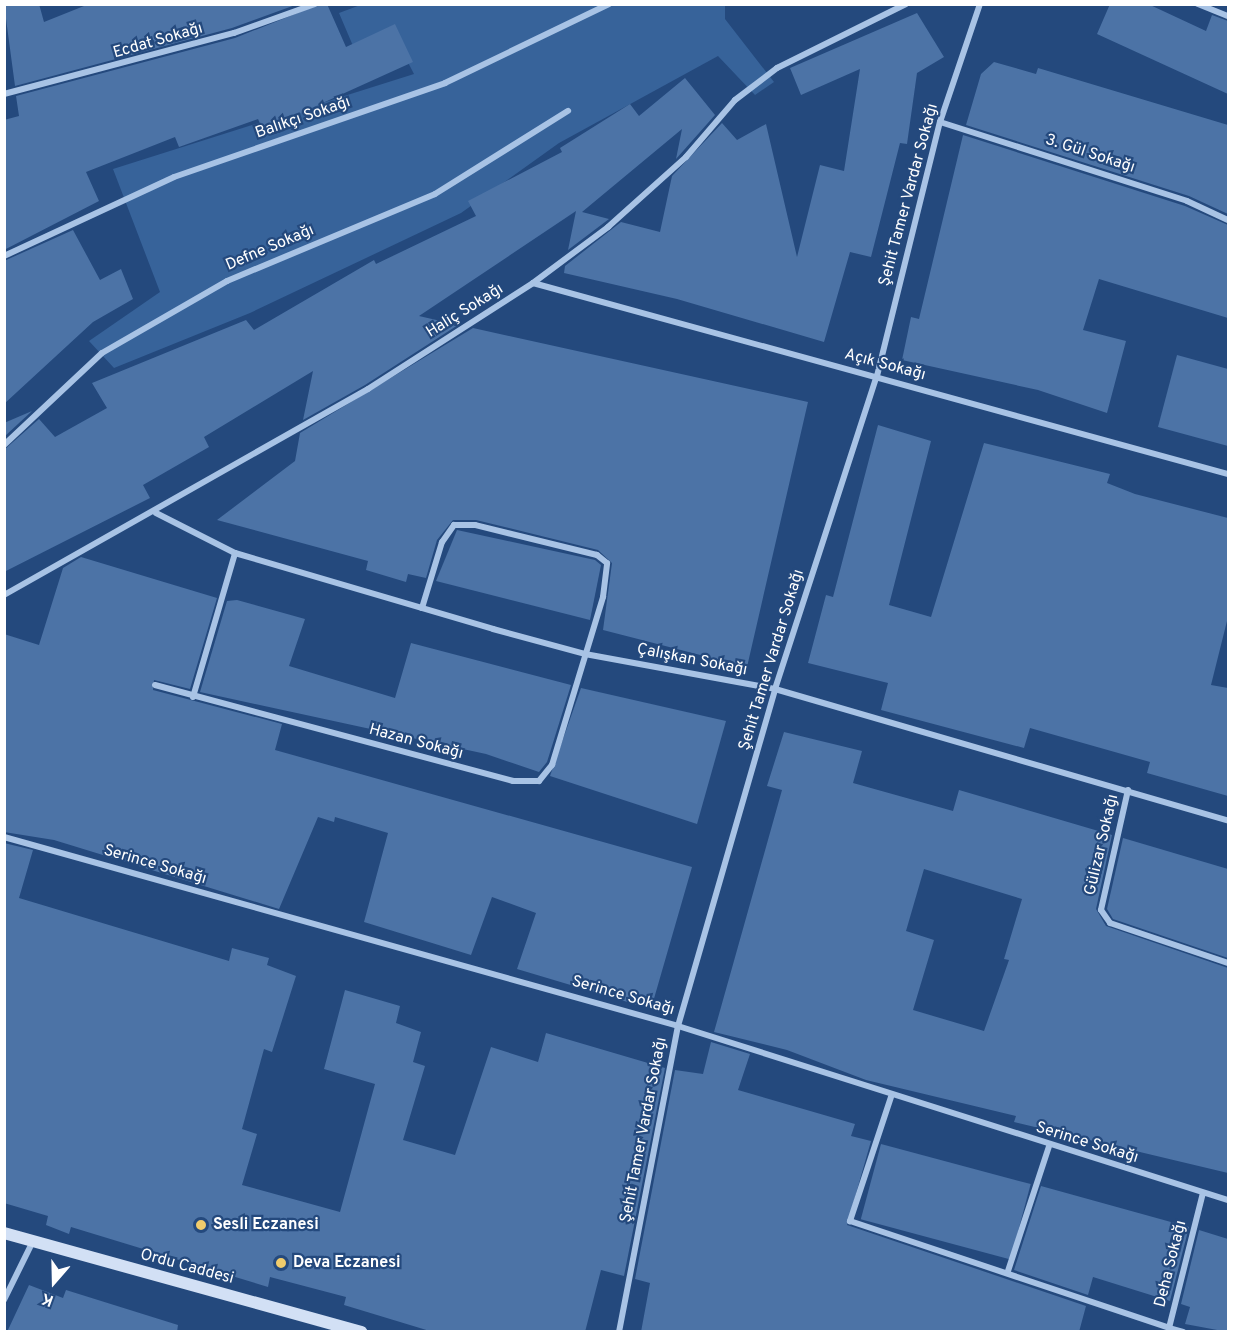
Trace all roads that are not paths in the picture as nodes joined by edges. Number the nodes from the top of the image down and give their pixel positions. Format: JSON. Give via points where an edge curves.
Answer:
{"nodes":[{"id":1,"x":315,"y":4,"type":"edge"},
{"id":2,"x":609,"y":4,"type":"edge"},
{"id":3,"x":906,"y":4,"type":"edge"},
{"id":4,"x":980,"y":4,"type":"edge"},
{"id":5,"x":1198,"y":4,"type":"edge"},
{"id":6,"x":1228,"y":15,"type":"edge"},
{"id":7,"x":4,"y":94,"type":"edge"},
{"id":8,"x":567,"y":111,"type":"dead end"},
{"id":9,"x":940,"y":122,"type":"junction"},
{"id":10,"x":1228,"y":220,"type":"edge"},
{"id":11,"x":4,"y":256,"type":"edge"},
{"id":12,"x":533,"y":284,"type":"junction"},
{"id":13,"x":877,"y":376,"type":"junction"},
{"id":14,"x":4,"y":445,"type":"edge"},
{"id":15,"x":1228,"y":474,"type":"edge"},
{"id":16,"x":156,"y":513,"type":"junction"},
{"id":17,"x":235,"y":553,"type":"junction"},
{"id":18,"x":4,"y":595,"type":"edge"},
{"id":19,"x":422,"y":608,"type":"junction"},
{"id":20,"x":585,"y":654,"type":"junction"},
{"id":21,"x":155,"y":685,"type":"dead end"},
{"id":22,"x":775,"y":689,"type":"junction"},
{"id":23,"x":193,"y":697,"type":"junction"},
{"id":24,"x":1128,"y":790,"type":"junction"},
{"id":25,"x":1228,"y":820,"type":"edge"},
{"id":26,"x":4,"y":837,"type":"edge"},
{"id":27,"x":1228,"y":963,"type":"edge"},
{"id":28,"x":678,"y":1026,"type":"junction"},
{"id":29,"x":891,"y":1097,"type":"junction"},
{"id":30,"x":1049,"y":1146,"type":"junction"},
{"id":31,"x":1203,"y":1193,"type":"junction"},
{"id":32,"x":1228,"y":1200,"type":"edge"},
{"id":33,"x":4,"y":1233,"type":"edge"},
{"id":34,"x":32,"y":1243,"type":"junction"},
{"id":35,"x":1008,"y":1270,"type":"junction"},
{"id":36,"x":4,"y":1300,"type":"edge"},
{"id":37,"x":1169,"y":1328,"type":"junction"},
{"id":38,"x":362,"y":1332,"type":"edge"},
{"id":39,"x":619,"y":1332,"type":"edge"},
{"id":40,"x":1183,"y":1332,"type":"edge"}],
"edges":[{"from":1,"to":7,"type":"street","name":"Ecdat Sokağı","via":[[223,36]]},
{"from":2,"to":11,"type":"street","name":"Balıkçı Sokağı","via":[[445,82],[174,177]]},
{"from":3,"to":12,"type":"street","name":"Haliç Sokağı","via":[[777,68],[735,100],[686,157],[617,219]]},
{"from":4,"to":9,"type":"street","name":"Şehit Tamer Vardar Sokağı"},
{"from":5,"to":6,"type":"street"},
{"from":8,"to":14,"type":"street","name":"Defne Sokağı","via":[[435,194],[227,280],[102,353]]},
{"from":9,"to":10,"type":"street","name":"3. Gül Sokağı","via":[[1156,190]]},
{"from":9,"to":13,"type":"street","name":"Şehit Tamer Vardar Sokağı"},
{"from":12,"to":13,"type":"street","name":"Açık Sokağı"},
{"from":12,"to":16,"type":"street","name":"Haliç Sokağı"},
{"from":13,"to":15,"type":"street","name":"Açık Sokağı"},
{"from":13,"to":22,"type":"street","name":"Şehit Tamer Vardar Sokağı"},
{"from":16,"to":17,"type":"street","name":"Çalışkan Sokağı"},
{"from":16,"to":18,"type":"street","name":"Haliç Sokağı"},
{"from":17,"to":19,"type":"street","name":"Çalışkan Sokağı"},
{"from":17,"to":23,"type":"street"},
{"from":19,"to":20,"type":"street","name":"Çalışkan Sokağı"},
{"from":19,"to":20,"type":"street","name":"Hazan Sokağı","via":[[442,542],[454,525],[475,525],[597,555],[607,563],[608,575]]},
{"from":20,"to":22,"type":"street","name":"Çalışkan Sokağı"},
{"from":20,"to":23,"type":"street","name":"Hazan Sokağı","via":[[552,765],[538,781],[513,781]]},
{"from":21,"to":23,"type":"street","name":"Hazan Sokağı"},
{"from":22,"to":24,"type":"street","name":"Çalışkan Sokağı"},
{"from":22,"to":28,"type":"street","name":"Şehit Tamer Vardar Sokağı"},
{"from":24,"to":25,"type":"street","name":"Çalışkan Sokağı"},
{"from":24,"to":27,"type":"street","name":"Gülizar Sokağı","via":[[1101,910],[1110,923]]},
{"from":26,"to":28,"type":"street","name":"Serince Sokağı"},
{"from":28,"to":29,"type":"street","name":"Serince Sokağı"},
{"from":28,"to":39,"type":"street","name":"Şehit Tamer Vardar Sokağı"},
{"from":29,"to":30,"type":"street","name":"Serince Sokağı"},
{"from":29,"to":35,"type":"street","via":[[850,1221]]},
{"from":30,"to":31,"type":"street","name":"Serince Sokağı"},
{"from":30,"to":35,"type":"street"},
{"from":31,"to":32,"type":"street","name":"Serince Sokağı"},
{"from":31,"to":37,"type":"street","name":"Deha Sokağı"},
{"from":33,"to":34,"type":"main road","name":"Ordu Caddesi"},
{"from":34,"to":36,"type":"street"},
{"from":34,"to":38,"type":"main road","name":"Ordu Caddesi"},
{"from":35,"to":37,"type":"street"},
{"from":37,"to":40,"type":"street","name":"Deha Sokağı"}]}
